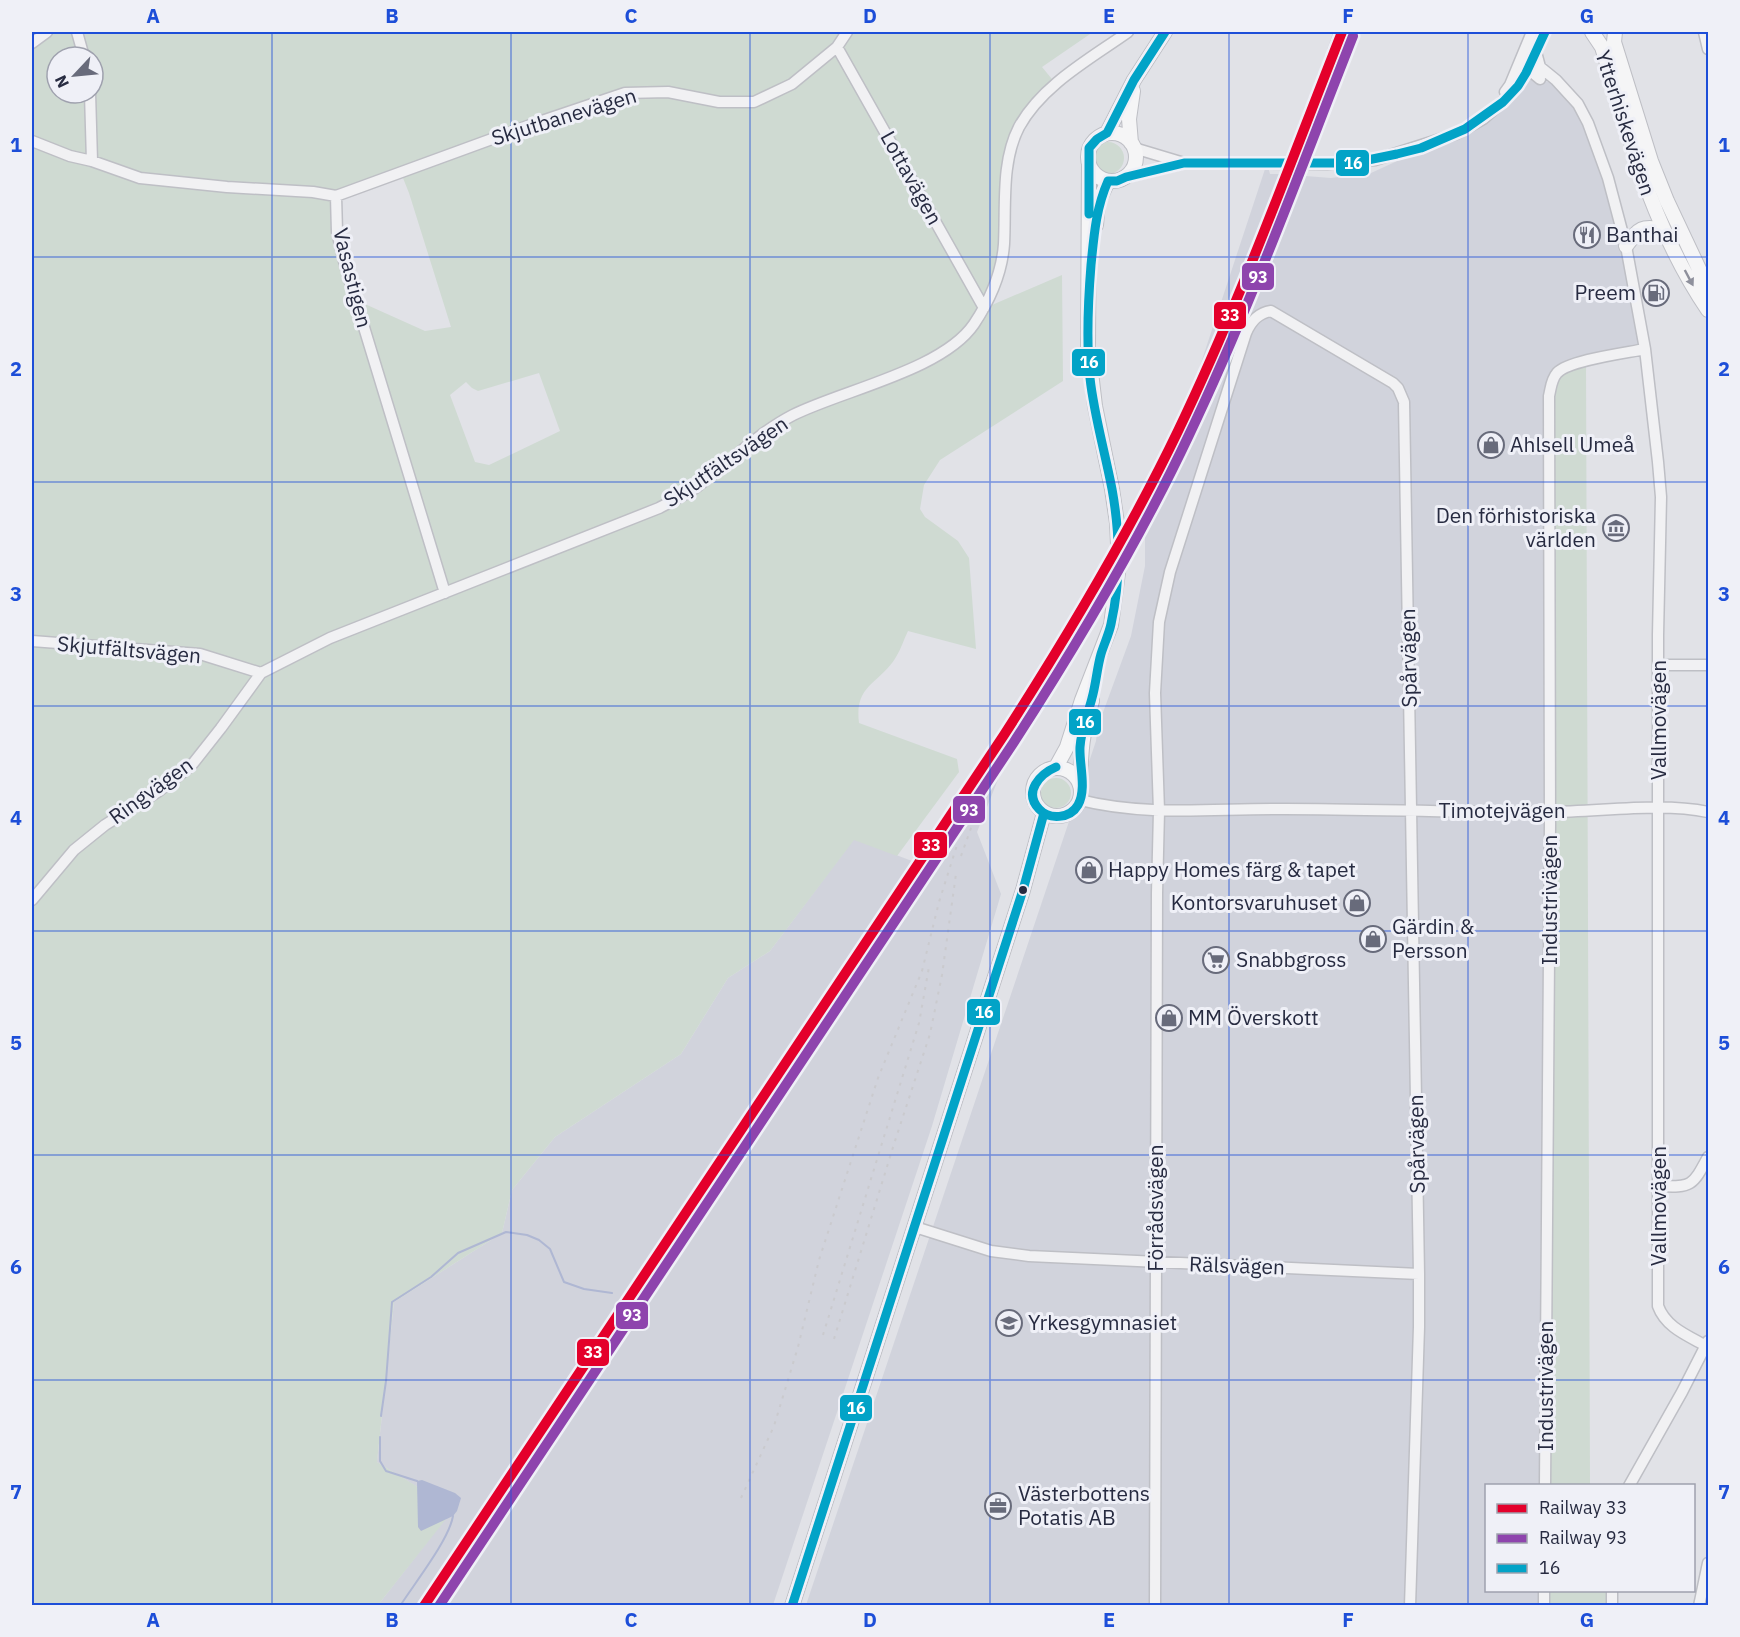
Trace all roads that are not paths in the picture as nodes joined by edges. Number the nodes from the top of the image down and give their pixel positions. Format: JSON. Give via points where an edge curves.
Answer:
{"nodes":[{"id":1,"x":47,"y":32,"type":"edge"},
{"id":2,"x":847,"y":32,"type":"edge"},
{"id":3,"x":1128,"y":32,"type":"edge"},
{"id":4,"x":1165,"y":32,"type":"edge"},
{"id":5,"x":1532,"y":32,"type":"edge"},
{"id":6,"x":1538,"y":32,"type":"edge"},
{"id":7,"x":1545,"y":32,"type":"edge"},
{"id":8,"x":1592,"y":32,"type":"edge"},
{"id":9,"x":1615,"y":32,"type":"edge"},
{"id":10,"x":1704,"y":32,"type":"edge"},
{"id":11,"x":32,"y":43,"type":"edge"},
{"id":12,"x":837,"y":47,"type":"junction"},
{"id":13,"x":1708,"y":49,"type":"edge"},
{"id":14,"x":1536,"y":52,"type":"junction"},
{"id":15,"x":1528,"y":68,"type":"junction"},
{"id":16,"x":1542,"y":75,"type":"junction"},
{"id":17,"x":1134,"y":80,"type":"junction"},
{"id":18,"x":1516,"y":82,"type":"junction"},
{"id":19,"x":90,"y":105,"type":"edge"},
{"id":20,"x":1107,"y":133,"type":"junction"},
{"id":21,"x":32,"y":141,"type":"edge"},
{"id":22,"x":1132,"y":145,"type":"junction"},
{"id":23,"x":92,"y":161,"type":"junction"},
{"id":24,"x":1184,"y":163,"type":"junction"},
{"id":25,"x":1089,"y":166,"type":"junction"},
{"id":26,"x":1126,"y":177,"type":"junction"},
{"id":27,"x":1108,"y":181,"type":"junction"},
{"id":28,"x":336,"y":196,"type":"junction"},
{"id":29,"x":1664,"y":230,"type":"junction"},
{"id":30,"x":1626,"y":246,"type":"junction"},
{"id":31,"x":1708,"y":288,"type":"edge"},
{"id":32,"x":1088,"y":295,"type":"junction"},
{"id":33,"x":984,"y":308,"type":"junction"},
{"id":34,"x":1708,"y":310,"type":"edge"},
{"id":35,"x":1645,"y":349,"type":"junction"},
{"id":36,"x":445,"y":593,"type":"junction"},
{"id":37,"x":32,"y":641,"type":"edge"},
{"id":38,"x":1101,"y":655,"type":"junction"},
{"id":39,"x":1659,"y":665,"type":"junction"},
{"id":40,"x":1708,"y":665,"type":"edge"},
{"id":41,"x":261,"y":673,"type":"junction"},
{"id":42,"x":1056,"y":768,"type":"junction"},
{"id":43,"x":1080,"y":784,"type":"junction"},
{"id":44,"x":1080,"y":800,"type":"junction"},
{"id":45,"x":1660,"y":809,"type":"junction"},
{"id":46,"x":1159,"y":811,"type":"junction"},
{"id":47,"x":1412,"y":811,"type":"junction"},
{"id":48,"x":1550,"y":812,"type":"junction"},
{"id":49,"x":1708,"y":812,"type":"edge"},
{"id":50,"x":1044,"y":813,"type":"junction"},
{"id":51,"x":32,"y":900,"type":"edge"},
{"id":52,"x":1708,"y":1157,"type":"edge"},
{"id":53,"x":1659,"y":1186,"type":"junction"},
{"id":54,"x":915,"y":1227,"type":"junction"},
{"id":55,"x":1156,"y":1263,"type":"junction"},
{"id":56,"x":1419,"y":1274,"type":"junction"},
{"id":57,"x":1708,"y":1344,"type":"edge"},
{"id":58,"x":1545,"y":1484,"type":"edge"},
{"id":59,"x":1630,"y":1484,"type":"edge"},
{"id":60,"x":1708,"y":1563,"type":"edge"},
{"id":61,"x":792,"y":1605,"type":"edge"},
{"id":62,"x":1155,"y":1605,"type":"edge"},
{"id":63,"x":1410,"y":1605,"type":"edge"},
{"id":64,"x":1699,"y":1605,"type":"edge"}],
"edges":[{"from":1,"to":11,"type":"street"},
{"from":2,"to":12,"type":"street","name":"Skjutbanevägen"},
{"from":3,"to":33,"type":"street","name":"Skjutfältsvägen","via":[[1061,80],[1038,101],[1020,127],[1011,147],[1006,183],[1004,246]]},
{"from":4,"to":17,"type":"main road"},
{"from":5,"to":18,"type":"street"},
{"from":6,"to":15,"type":"street","via":[[1526,61]]},
{"from":7,"to":14,"type":"street"},
{"from":8,"to":29,"type":"main road","name":"Ytterhiskevägen","via":[[1602,47],[1653,207]]},
{"from":9,"to":31,"type":"main road","name":"Ytterhiskevägen","via":[[1614,42],[1651,160]]},
{"from":10,"to":13,"type":"street"},
{"from":12,"to":28,"type":"street","name":"Skjutbanevägen","via":[[792,84],[754,102],[719,102],[668,92],[625,93]]},
{"from":12,"to":33,"type":"street","name":"Lottavägen"},
{"from":14,"to":15,"type":"street"},
{"from":14,"to":16,"type":"street","name":"Vallmovägen"},
{"from":15,"to":16,"type":"street"},
{"from":15,"to":18,"type":"street"},
{"from":16,"to":18,"type":"street"},
{"from":16,"to":30,"type":"street","name":"Vallmovägen","via":[[1563,87],[1588,123]]},
{"from":17,"to":20,"type":"main road"},
{"from":17,"to":22,"type":"main road","via":[[1129,119]]},
{"from":18,"to":24,"type":"street","via":[[1484,119],[1456,134],[1376,160],[1327,164]]},
{"from":19,"to":23,"type":"street"},
{"from":20,"to":22,"type":"main road","via":[[1126,138]]},
{"from":20,"to":25,"type":"main road","via":[[1090,147]]},
{"from":21,"to":23,"type":"street"},
{"from":22,"to":24,"type":"street"},
{"from":22,"to":26,"type":"main road","via":[[1135,162]]},
{"from":23,"to":28,"type":"street","via":[[140,178]]},
{"from":24,"to":26,"type":"street"},
{"from":25,"to":27,"type":"main road","via":[[1095,175]]},
{"from":25,"to":32,"type":"main road"},
{"from":26,"to":27,"type":"main road"},
{"from":27,"to":32,"type":"main road","via":[[1098,203]]},
{"from":28,"to":36,"type":"street","name":"Vasastigen","via":[[337,232],[345,265]]},
{"from":29,"to":30,"type":"main road","via":[[1644,227],[1636,231]]},
{"from":29,"to":34,"type":"main road","name":"Ytterhiskevägen","one_way":true},
{"from":30,"to":35,"type":"street","name":"Vallmovägen"},
{"from":32,"to":38,"type":"main road","via":[[1090,378],[1117,523],[1119,565],[1111,625]]},
{"from":33,"to":36,"type":"street","name":"Skjutfältsvägen","via":[[955,344],[933,359],[784,421],[679,498]]},
{"from":35,"to":39,"type":"street","name":"Vallmovägen","via":[[1661,497]]},
{"from":35,"to":48,"type":"street","name":"Industrivägen","via":[[1569,366],[1559,371],[1551,383]]},
{"from":36,"to":41,"type":"street","name":"Skjutfältsvägen","via":[[330,638]]},
{"from":37,"to":41,"type":"street","name":"Skjutfältsvägen","via":[[200,654]]},
{"from":38,"to":42,"type":"main road"},
{"from":38,"to":43,"type":"main road","via":[[1080,747]]},
{"from":39,"to":40,"type":"street"},
{"from":39,"to":45,"type":"street","name":"Vallmovägen"},
{"from":41,"to":51,"type":"street","name":"Ringvägen","via":[[190,766],[74,850]]},
{"from":42,"to":43,"type":"main road","via":[[1073,774]]},
{"from":42,"to":50,"type":"main road","via":[[1042,773],[1033,788],[1035,801]]},
{"from":43,"to":44,"type":"main road"},
{"from":44,"to":46,"type":"street","name":"Timotejvägen"},
{"from":44,"to":50,"type":"main road","via":[[1064,816]]},
{"from":45,"to":48,"type":"street","name":"Timotejvägen"},
{"from":45,"to":49,"type":"street","name":"Timotejvägen"},
{"from":45,"to":53,"type":"street","name":"Vallmovägen"},
{"from":46,"to":47,"type":"street","name":"Timotejvägen"},
{"from":46,"to":47,"type":"street","name":"Spårvägen","via":[[1156,640],[1163,602],[1249,326],[1258,315],[1271,311],[1393,383],[1402,395]]},
{"from":46,"to":55,"type":"street","name":"Förrådsvägen"},
{"from":47,"to":48,"type":"street","name":"Timotejvägen"},
{"from":47,"to":56,"type":"street","name":"Spårvägen"},
{"from":48,"to":58,"type":"street","name":"Industrivägen"},
{"from":50,"to":54,"type":"main road"},
{"from":52,"to":53,"type":"street","via":[[1697,1178],[1689,1184],[1679,1188]]},
{"from":53,"to":57,"type":"street","name":"Vallmovägen","via":[[1658,1306],[1670,1325]]},
{"from":54,"to":55,"type":"street","name":"Rälsvägen","via":[[991,1251]]},
{"from":54,"to":61,"type":"main road"},
{"from":55,"to":56,"type":"street","name":"Rälsvägen"},
{"from":55,"to":62,"type":"street","name":"Förrådsvägen"},
{"from":56,"to":63,"type":"street","name":"Spårvägen"},
{"from":57,"to":59,"type":"street"},
{"from":60,"to":64,"type":"street"}]}
